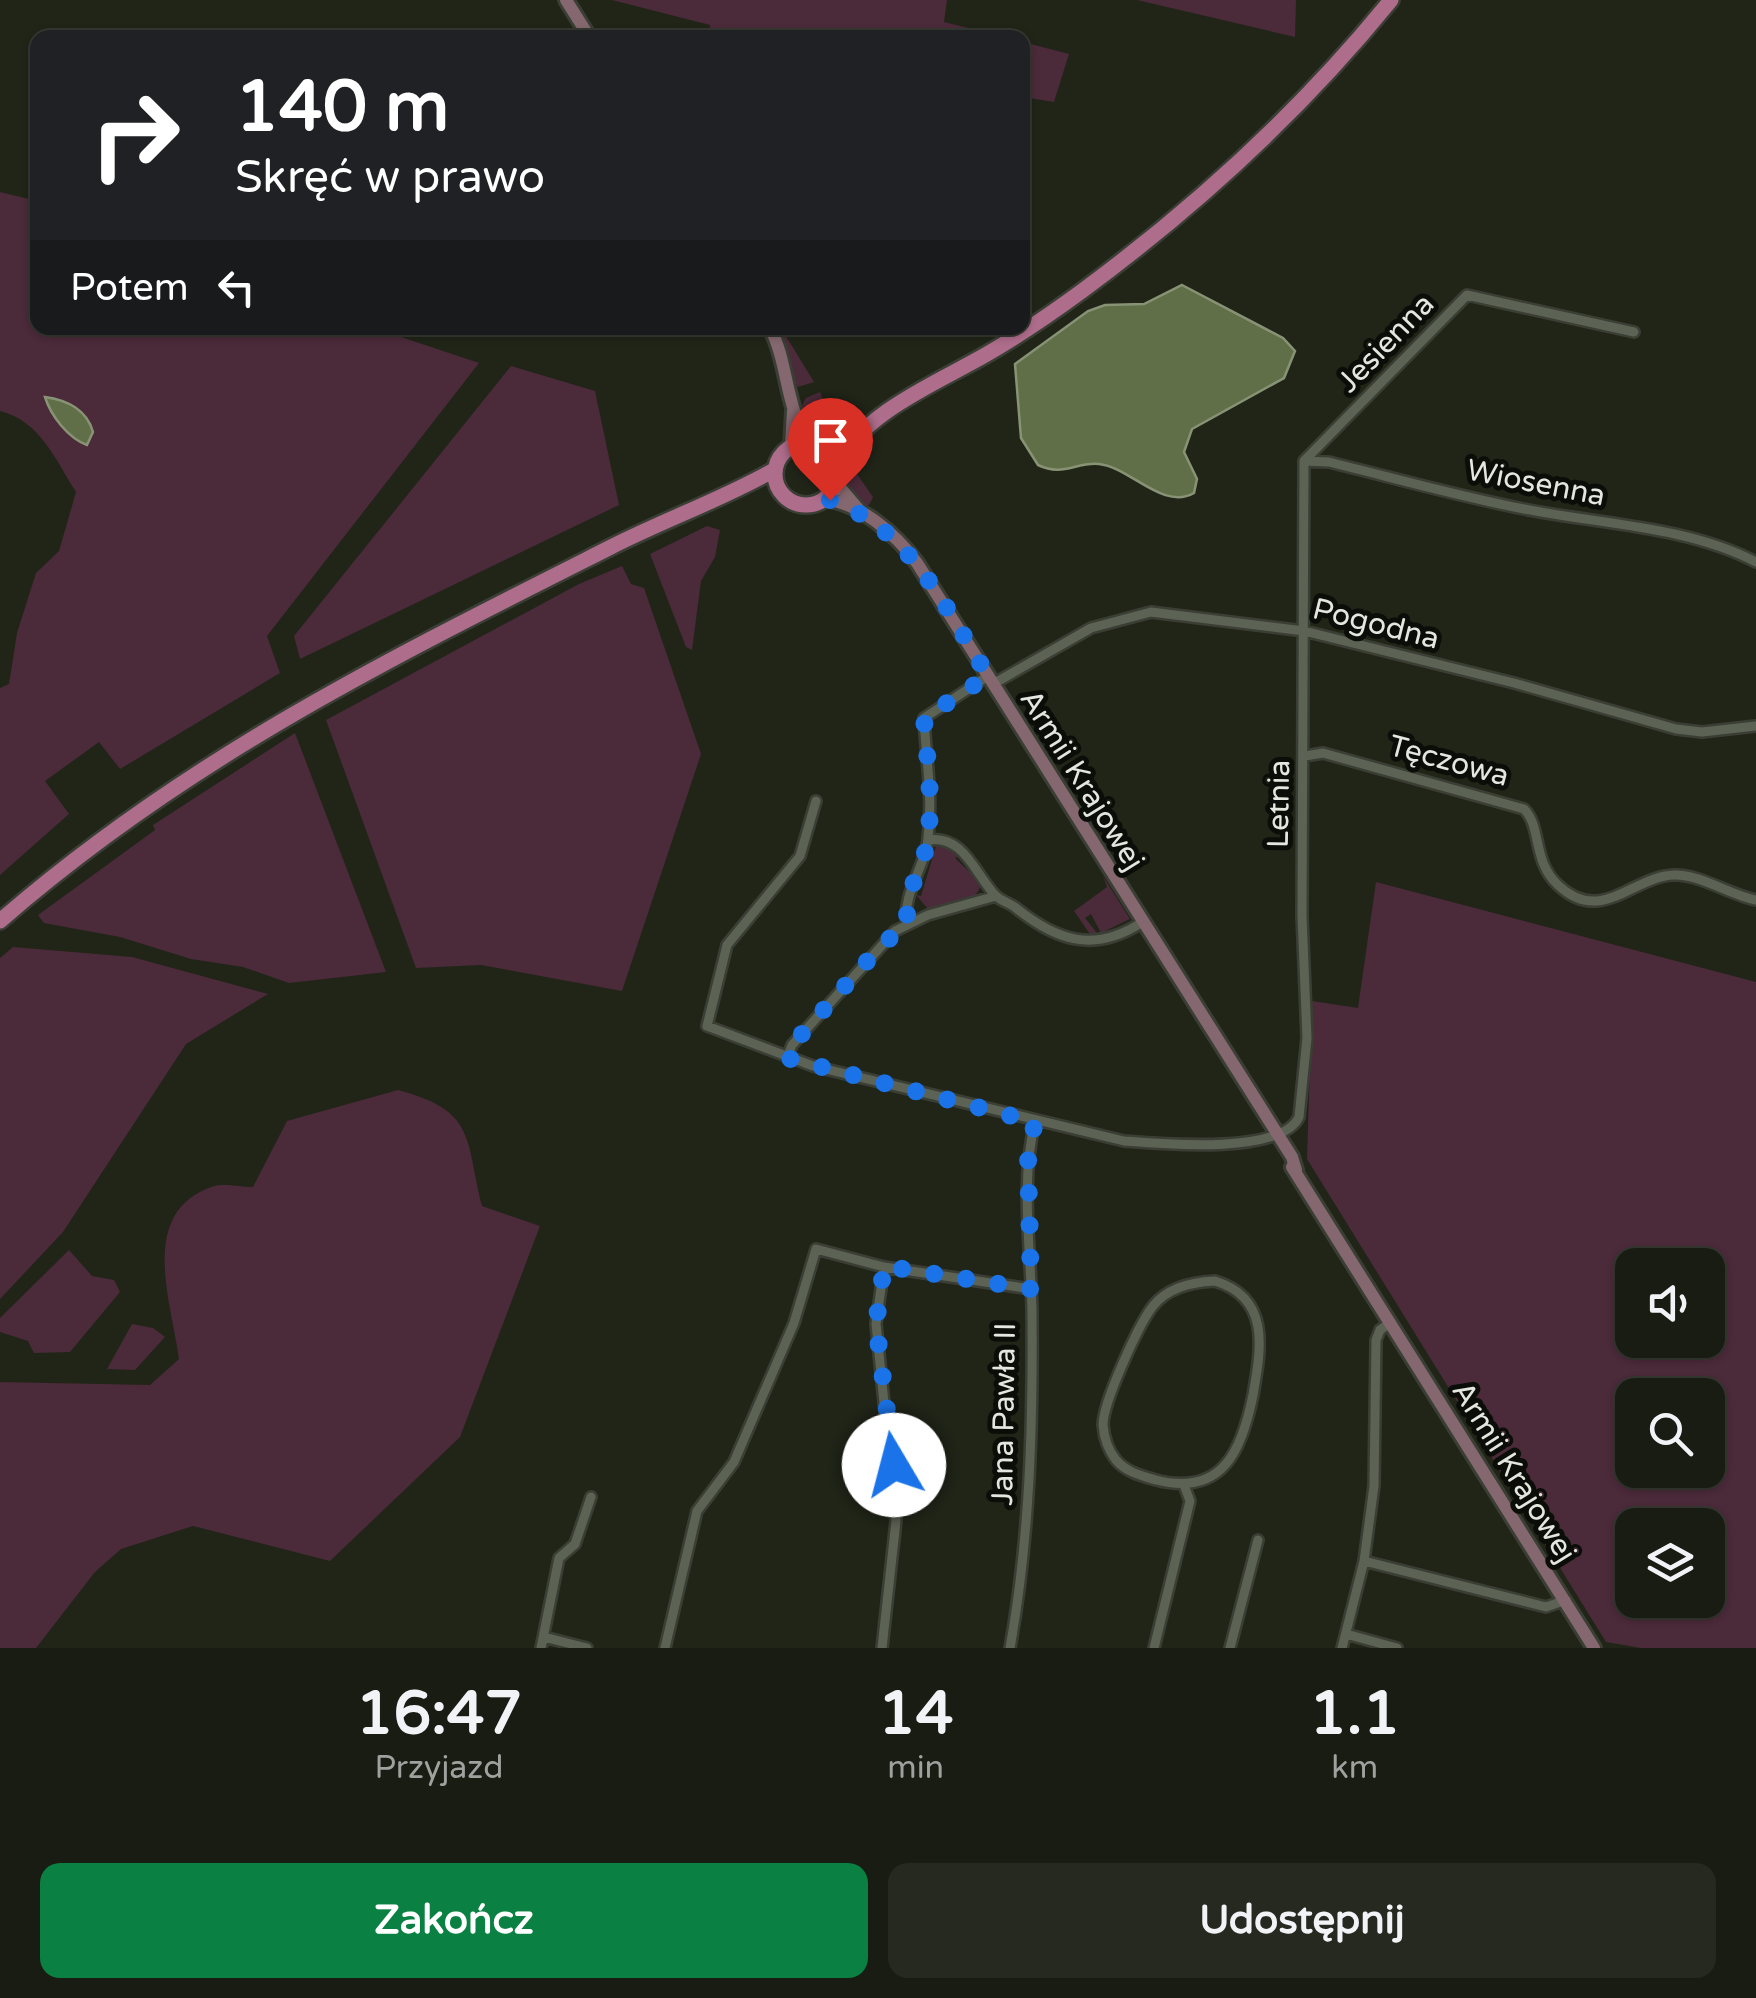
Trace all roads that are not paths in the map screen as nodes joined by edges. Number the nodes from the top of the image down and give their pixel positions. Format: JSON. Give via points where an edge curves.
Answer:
{"nodes":[{"id":1,"x":566,"y":0,"type":"edge"},
{"id":2,"x":1391,"y":0,"type":"edge"},
{"id":3,"x":585,"y":30,"type":"edge"},
{"id":4,"x":1030,"y":327,"type":"edge"},
{"id":5,"x":1634,"y":332,"type":"dead end"},
{"id":6,"x":773,"y":335,"type":"edge"},
{"id":7,"x":1018,"y":335,"type":"edge"},
{"id":8,"x":794,"y":408,"type":"junction"},
{"id":9,"x":858,"y":435,"type":"junction"},
{"id":10,"x":817,"y":445,"type":"junction"},
{"id":11,"x":790,"y":446,"type":"junction"},
{"id":12,"x":1304,"y":461,"type":"junction"},
{"id":13,"x":836,"y":464,"type":"junction"},
{"id":14,"x":774,"y":470,"type":"junction"},
{"id":15,"x":836,"y":483,"type":"junction"},
{"id":16,"x":736,"y":489,"type":"junction"},
{"id":17,"x":778,"y":489,"type":"junction"},
{"id":18,"x":824,"y":499,"type":"junction"},
{"id":19,"x":860,"y":512,"type":"junction"},
{"id":20,"x":1756,"y":562,"type":"edge"},
{"id":21,"x":1304,"y":631,"type":"junction"},
{"id":22,"x":991,"y":680,"type":"junction"},
{"id":23,"x":1756,"y":726,"type":"edge"},
{"id":24,"x":1305,"y":756,"type":"junction"},
{"id":25,"x":816,"y":801,"type":"dead end"},
{"id":26,"x":928,"y":840,"type":"junction"},
{"id":27,"x":996,"y":896,"type":"junction"},
{"id":28,"x":1756,"y":900,"type":"edge"},
{"id":29,"x":0,"y":921,"type":"edge"},
{"id":30,"x":908,"y":922,"type":"junction"},
{"id":31,"x":1142,"y":922,"type":"junction"},
{"id":32,"x":787,"y":1058,"type":"junction"},
{"id":33,"x":1035,"y":1122,"type":"junction"},
{"id":34,"x":1274,"y":1136,"type":"junction"},
{"id":35,"x":884,"y":1266,"type":"junction"},
{"id":36,"x":1031,"y":1289,"type":"junction"},
{"id":37,"x":1391,"y":1322,"type":"junction"},
{"id":38,"x":1184,"y":1485,"type":"junction"},
{"id":39,"x":591,"y":1497,"type":"dead end"},
{"id":40,"x":1258,"y":1540,"type":"dead end"},
{"id":41,"x":1364,"y":1562,"type":"junction"},
{"id":42,"x":1566,"y":1600,"type":"junction"},
{"id":43,"x":1346,"y":1634,"type":"junction"},
{"id":44,"x":542,"y":1643,"type":"edge"},
{"id":45,"x":587,"y":1648,"type":"edge"},
{"id":46,"x":665,"y":1648,"type":"edge"},
{"id":47,"x":882,"y":1648,"type":"edge"},
{"id":48,"x":1010,"y":1648,"type":"edge"},
{"id":49,"x":1154,"y":1648,"type":"edge"},
{"id":50,"x":1230,"y":1648,"type":"edge"},
{"id":51,"x":1342,"y":1648,"type":"edge"},
{"id":52,"x":1398,"y":1648,"type":"edge"},
{"id":53,"x":1594,"y":1648,"type":"edge"}],
"edges":[{"from":1,"to":3,"type":"street"},
{"from":2,"to":4,"type":"main road","via":[[1297,107],[1175,220]]},
{"from":5,"to":12,"type":"street","name":"Jesienna","via":[[1466,295]]},
{"from":6,"to":8,"type":"street"},
{"from":7,"to":9,"type":"main road"},
{"from":8,"to":10,"type":"street"},
{"from":8,"to":11,"type":"street"},
{"from":9,"to":10,"type":"main road"},
{"from":9,"to":13,"type":"main road"},
{"from":10,"to":11,"type":"main road"},
{"from":10,"to":13,"type":"main road"},
{"from":11,"to":14,"type":"main road"},
{"from":12,"to":20,"type":"street","name":"Wiosenna","via":[[1628,526]]},
{"from":12,"to":21,"type":"street","name":"Letnia"},
{"from":13,"to":15,"type":"main road"},
{"from":14,"to":16,"type":"main road"},
{"from":14,"to":17,"type":"main road"},
{"from":15,"to":18,"type":"main road"},
{"from":15,"to":19,"type":"street","name":"Armii Krajowej"},
{"from":16,"to":17,"type":"main road"},
{"from":16,"to":29,"type":"main road","via":[[274,722],[150,802]]},
{"from":17,"to":18,"type":"main road","via":[[799,504]]},
{"from":18,"to":19,"type":"street","name":"Armii Krajowej"},
{"from":19,"to":22,"type":"street","name":"Armii Krajowej","via":[[909,552]]},
{"from":21,"to":22,"type":"street","name":"Pogodna","via":[[1152,612],[1091,628]]},
{"from":21,"to":23,"type":"street","name":"Pogodna","via":[[1676,729]]},
{"from":21,"to":24,"type":"street","name":"Letnia"},
{"from":22,"to":26,"type":"street","name":"Pogodna","via":[[924,718],[931,763]]},
{"from":22,"to":31,"type":"street","name":"Armii Krajowej"},
{"from":24,"to":28,"type":"street","name":"Tęczowa","via":[[1324,753],[1524,809],[1546,872],[1574,896],[1620,896],[1676,874]]},
{"from":24,"to":34,"type":"street","name":"Letnia","via":[[1307,1038],[1300,1116]]},
{"from":25,"to":32,"type":"street","via":[[800,856],[728,945],[707,1026]]},
{"from":26,"to":27,"type":"street","via":[[939,838],[958,849]]},
{"from":26,"to":30,"type":"street"},
{"from":27,"to":30,"type":"street"},
{"from":27,"to":31,"type":"street","via":[[1070,941],[1102,940]]},
{"from":30,"to":32,"type":"street"},
{"from":31,"to":34,"type":"street","name":"Armii Krajowej"},
{"from":32,"to":33,"type":"street"},
{"from":33,"to":34,"type":"street","via":[[1168,1145]]},
{"from":33,"to":36,"type":"street","name":"Jana Pawła II","via":[[1028,1156]]},
{"from":34,"to":37,"type":"street","name":"Armii Krajowej"},
{"from":35,"to":36,"type":"street"},
{"from":35,"to":46,"type":"street","via":[[816,1249],[794,1323],[734,1462],[697,1511]]},
{"from":35,"to":47,"type":"street","via":[[876,1324],[896,1521]]},
{"from":36,"to":48,"type":"street","name":"Jana Pawła II","via":[[1029,1490]]},
{"from":37,"to":41,"type":"street","via":[[1376,1340],[1374,1486]]},
{"from":37,"to":42,"type":"street","name":"Armii Krajowej"},
{"from":38,"to":38,"type":"street","via":[[1212,1475],[1242,1444],[1261,1350],[1259,1322],[1246,1298],[1215,1282],[1178,1288],[1152,1306],[1104,1414],[1106,1442],[1118,1462]]},
{"from":38,"to":49,"type":"street","via":[[1190,1501]]},
{"from":39,"to":44,"type":"street","via":[[575,1544],[559,1558]]},
{"from":40,"to":50,"type":"street"},
{"from":41,"to":42,"type":"street","via":[[1546,1607]]},
{"from":41,"to":43,"type":"street"},
{"from":42,"to":53,"type":"street","name":"Armii Krajowej"},
{"from":43,"to":51,"type":"street"},
{"from":43,"to":52,"type":"street"},
{"from":44,"to":45,"type":"street"}]}
